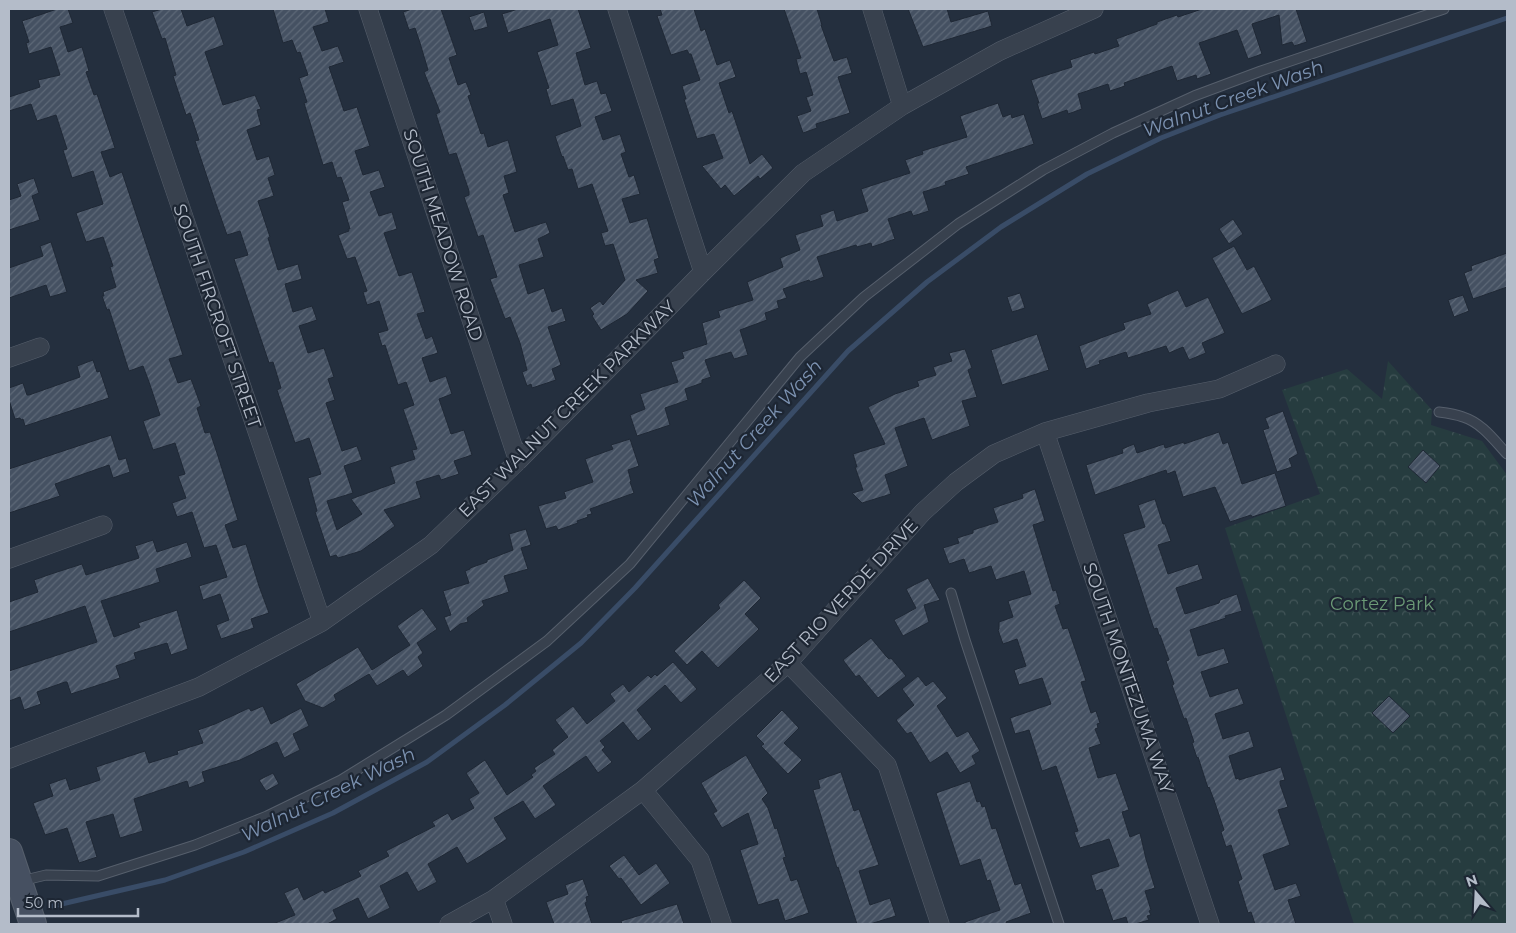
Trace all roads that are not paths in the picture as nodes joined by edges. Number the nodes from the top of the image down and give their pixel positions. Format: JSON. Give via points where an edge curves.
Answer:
{"nodes":[{"id":1,"x":113,"y":9,"type":"edge"},
{"id":2,"x":368,"y":9,"type":"edge"},
{"id":3,"x":617,"y":9,"type":"edge"},
{"id":4,"x":872,"y":9,"type":"edge"},
{"id":5,"x":1094,"y":9,"type":"edge"},
{"id":6,"x":1444,"y":9,"type":"edge"},
{"id":7,"x":902,"y":106,"type":"junction"},
{"id":8,"x":703,"y":272,"type":"junction"},
{"id":9,"x":40,"y":347,"type":"dead end"},
{"id":10,"x":9,"y":358,"type":"edge"},
{"id":11,"x":1276,"y":364,"type":"dead end"},
{"id":12,"x":1439,"y":412,"type":"dead end"},
{"id":13,"x":1045,"y":432,"type":"junction"},
{"id":14,"x":1507,"y":454,"type":"edge"},
{"id":15,"x":518,"y":461,"type":"junction"},
{"id":16,"x":103,"y":525,"type":"dead end"},
{"id":17,"x":9,"y":559,"type":"edge"},
{"id":18,"x":951,"y":592,"type":"dead end"},
{"id":19,"x":322,"y":622,"type":"junction"},
{"id":20,"x":788,"y":663,"type":"junction"},
{"id":21,"x":9,"y":759,"type":"edge"},
{"id":22,"x":643,"y":790,"type":"junction"},
{"id":23,"x":9,"y":852,"type":"edge"},
{"id":24,"x":18,"y":881,"type":"junction"},
{"id":25,"x":494,"y":899,"type":"junction"},
{"id":26,"x":33,"y":924,"type":"edge"},
{"id":27,"x":449,"y":924,"type":"edge"},
{"id":28,"x":503,"y":924,"type":"edge"},
{"id":29,"x":722,"y":924,"type":"edge"},
{"id":30,"x":940,"y":924,"type":"edge"},
{"id":31,"x":1059,"y":924,"type":"edge"},
{"id":32,"x":1210,"y":924,"type":"edge"}],
"edges":[{"from":1,"to":19,"type":"street","name":"SOUTH FIRCROFT STREET"},
{"from":2,"to":15,"type":"street","name":"SOUTH MEADOW ROAD"},
{"from":3,"to":8,"type":"street"},
{"from":4,"to":7,"type":"street"},
{"from":5,"to":7,"type":"street","name":"EAST WALNUT CREEK PARKWAY","via":[[1000,51]]},
{"from":6,"to":24,"type":"lane","via":[[1194,96],[1043,170],[958,224],[864,297],[800,357],[630,564],[547,641],[446,715],[341,780],[249,824],[98,876],[46,874]]},
{"from":7,"to":8,"type":"street","name":"EAST WALNUT CREEK PARKWAY","via":[[804,173]]},
{"from":8,"to":15,"type":"street","name":"EAST WALNUT CREEK PARKWAY"},
{"from":9,"to":10,"type":"street"},
{"from":11,"to":13,"type":"street","name":"EAST RIO VERDE DRIVE","via":[[1220,389],[1148,403]]},
{"from":12,"to":14,"type":"lane","via":[[1473,421]]},
{"from":13,"to":20,"type":"street","name":"EAST RIO VERDE DRIVE","via":[[994,454],[956,482],[923,512]]},
{"from":13,"to":32,"type":"street","name":"SOUTH MONTEZUMA WAY"},
{"from":15,"to":19,"type":"street","name":"EAST WALNUT CREEK PARKWAY","via":[[431,545]]},
{"from":16,"to":17,"type":"street"},
{"from":18,"to":31,"type":"lane"},
{"from":19,"to":21,"type":"street","name":"EAST WALNUT CREEK PARKWAY","via":[[199,687]]},
{"from":20,"to":22,"type":"street","name":"EAST RIO VERDE DRIVE"},
{"from":20,"to":30,"type":"street","via":[[887,765]]},
{"from":22,"to":25,"type":"street","name":"EAST RIO VERDE DRIVE"},
{"from":22,"to":29,"type":"street","via":[[700,860]]},
{"from":23,"to":24,"type":"street"},
{"from":24,"to":26,"type":"street"},
{"from":25,"to":27,"type":"street","name":"EAST RIO VERDE DRIVE"},
{"from":25,"to":28,"type":"street"}]}
